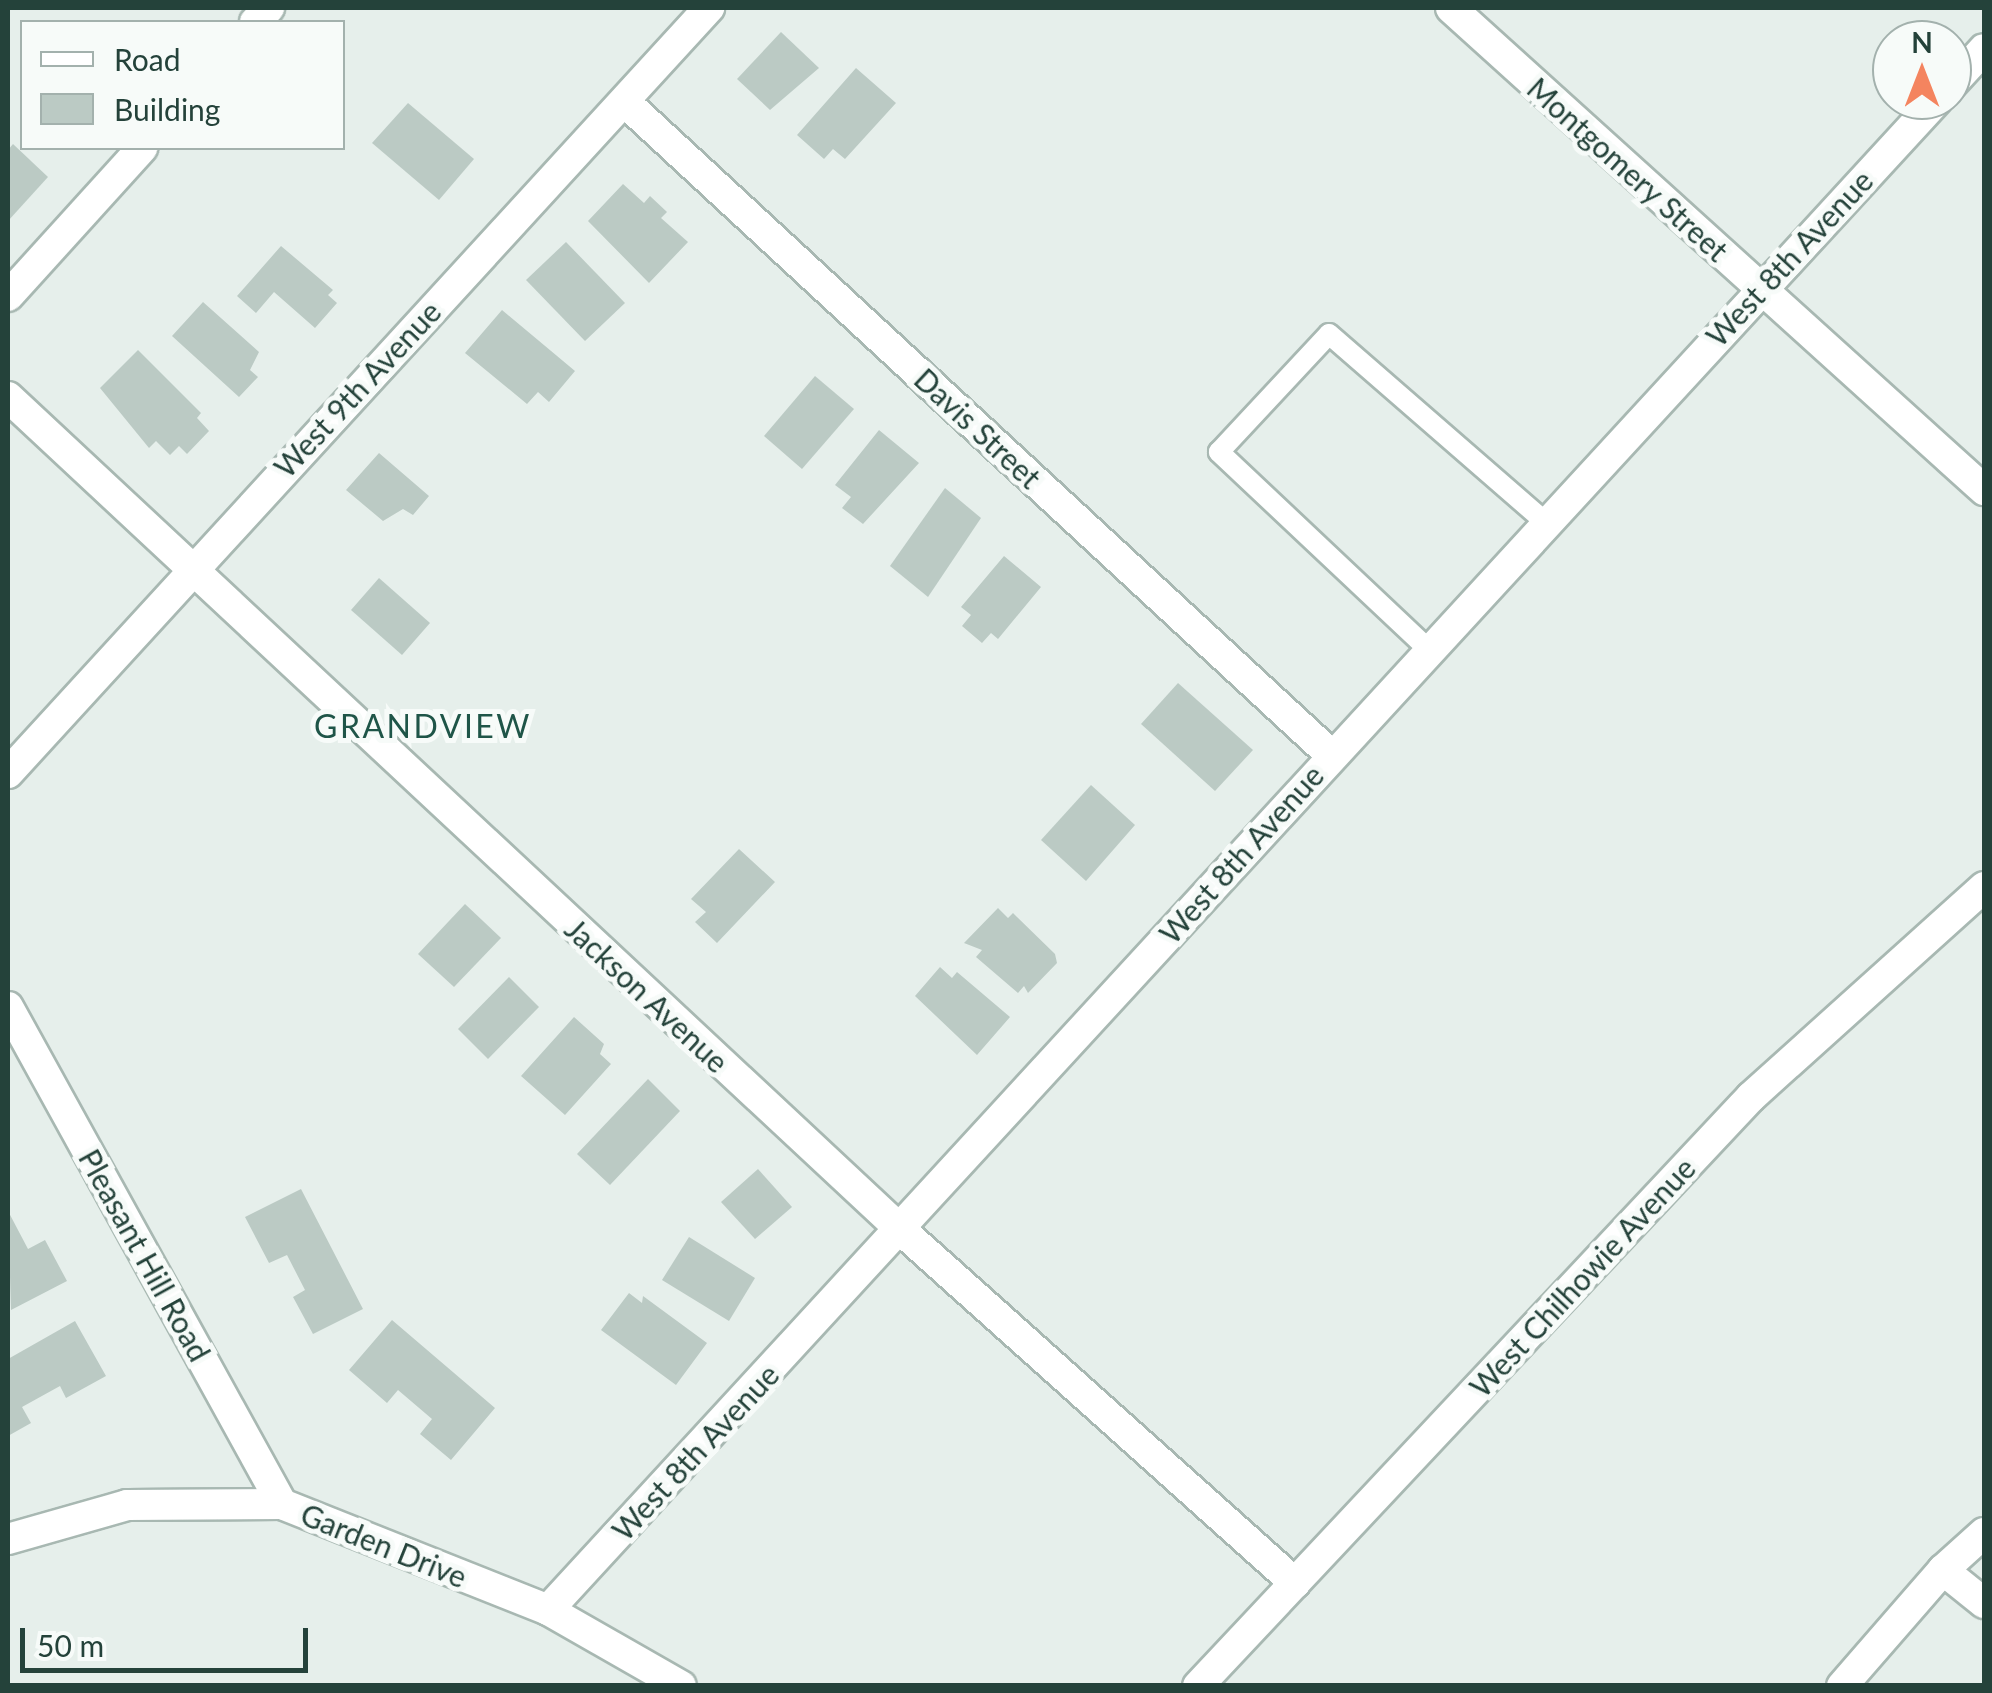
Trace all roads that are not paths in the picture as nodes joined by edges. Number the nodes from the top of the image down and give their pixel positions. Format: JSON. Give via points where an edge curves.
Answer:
{"nodes":[{"id":1,"x":709,"y":8,"type":"edge"},
{"id":2,"x":1451,"y":8,"type":"edge"},
{"id":3,"x":625,"y":102,"type":"junction"},
{"id":4,"x":1918,"y":120,"type":"edge"},
{"id":5,"x":140,"y":150,"type":"edge"},
{"id":6,"x":1760,"y":290,"type":"junction"},
{"id":7,"x":8,"y":296,"type":"edge"},
{"id":8,"x":8,"y":397,"type":"edge"},
{"id":9,"x":1984,"y":490,"type":"edge"},
{"id":10,"x":1544,"y":521,"type":"junction"},
{"id":11,"x":187,"y":570,"type":"junction"},
{"id":12,"x":1427,"y":648,"type":"junction"},
{"id":13,"x":1330,"y":754,"type":"junction"},
{"id":14,"x":8,"y":772,"type":"edge"},
{"id":15,"x":1984,"y":887,"type":"edge"},
{"id":16,"x":11,"y":1021,"type":"edge"},
{"id":17,"x":901,"y":1230,"type":"junction"},
{"id":18,"x":282,"y":1504,"type":"junction"},
{"id":19,"x":1984,"y":1533,"type":"edge"},
{"id":20,"x":8,"y":1539,"type":"edge"},
{"id":21,"x":1943,"y":1570,"type":"junction"},
{"id":22,"x":1295,"y":1583,"type":"junction"},
{"id":23,"x":1984,"y":1604,"type":"edge"},
{"id":24,"x":548,"y":1610,"type":"junction"},
{"id":25,"x":680,"y":1686,"type":"edge"},
{"id":26,"x":1198,"y":1686,"type":"edge"},
{"id":27,"x":1842,"y":1686,"type":"edge"}],
"edges":[{"from":1,"to":3,"type":"street","name":"West 9th Avenue"},
{"from":2,"to":6,"type":"street","name":"Montgomery Street"},
{"from":3,"to":11,"type":"street","name":"West 9th Avenue"},
{"from":3,"to":13,"type":"street","name":"Davis Street"},
{"from":4,"to":6,"type":"street","name":"West 8th Avenue"},
{"from":5,"to":7,"type":"street"},
{"from":6,"to":9,"type":"street","name":"Montgomery Street"},
{"from":6,"to":10,"type":"street","name":"West 8th Avenue"},
{"from":8,"to":11,"type":"street","name":"Jackson Avenue"},
{"from":10,"to":12,"type":"street","name":"West 8th Avenue"},
{"from":10,"to":12,"type":"lane","via":[[1329,334],[1219,452]]},
{"from":11,"to":14,"type":"street","name":"West 9th Avenue"},
{"from":11,"to":17,"type":"street","name":"Jackson Avenue"},
{"from":12,"to":13,"type":"street","name":"West 8th Avenue"},
{"from":13,"to":17,"type":"street","name":"West 8th Avenue"},
{"from":15,"to":22,"type":"street","name":"West Chilhowie Avenue","via":[[1751,1097]]},
{"from":16,"to":18,"type":"street","name":"Pleasant Hill Road"},
{"from":17,"to":22,"type":"street","name":"Jackson Avenue"},
{"from":17,"to":24,"type":"street","name":"West 8th Avenue"},
{"from":18,"to":20,"type":"street","name":"Garden Drive","via":[[127,1505]]},
{"from":18,"to":24,"type":"street","name":"Garden Drive"},
{"from":19,"to":21,"type":"street"},
{"from":21,"to":23,"type":"street"},
{"from":21,"to":27,"type":"street"},
{"from":22,"to":26,"type":"street","name":"West Chilhowie Avenue"},
{"from":24,"to":25,"type":"street","name":"Garden Drive"}]}
